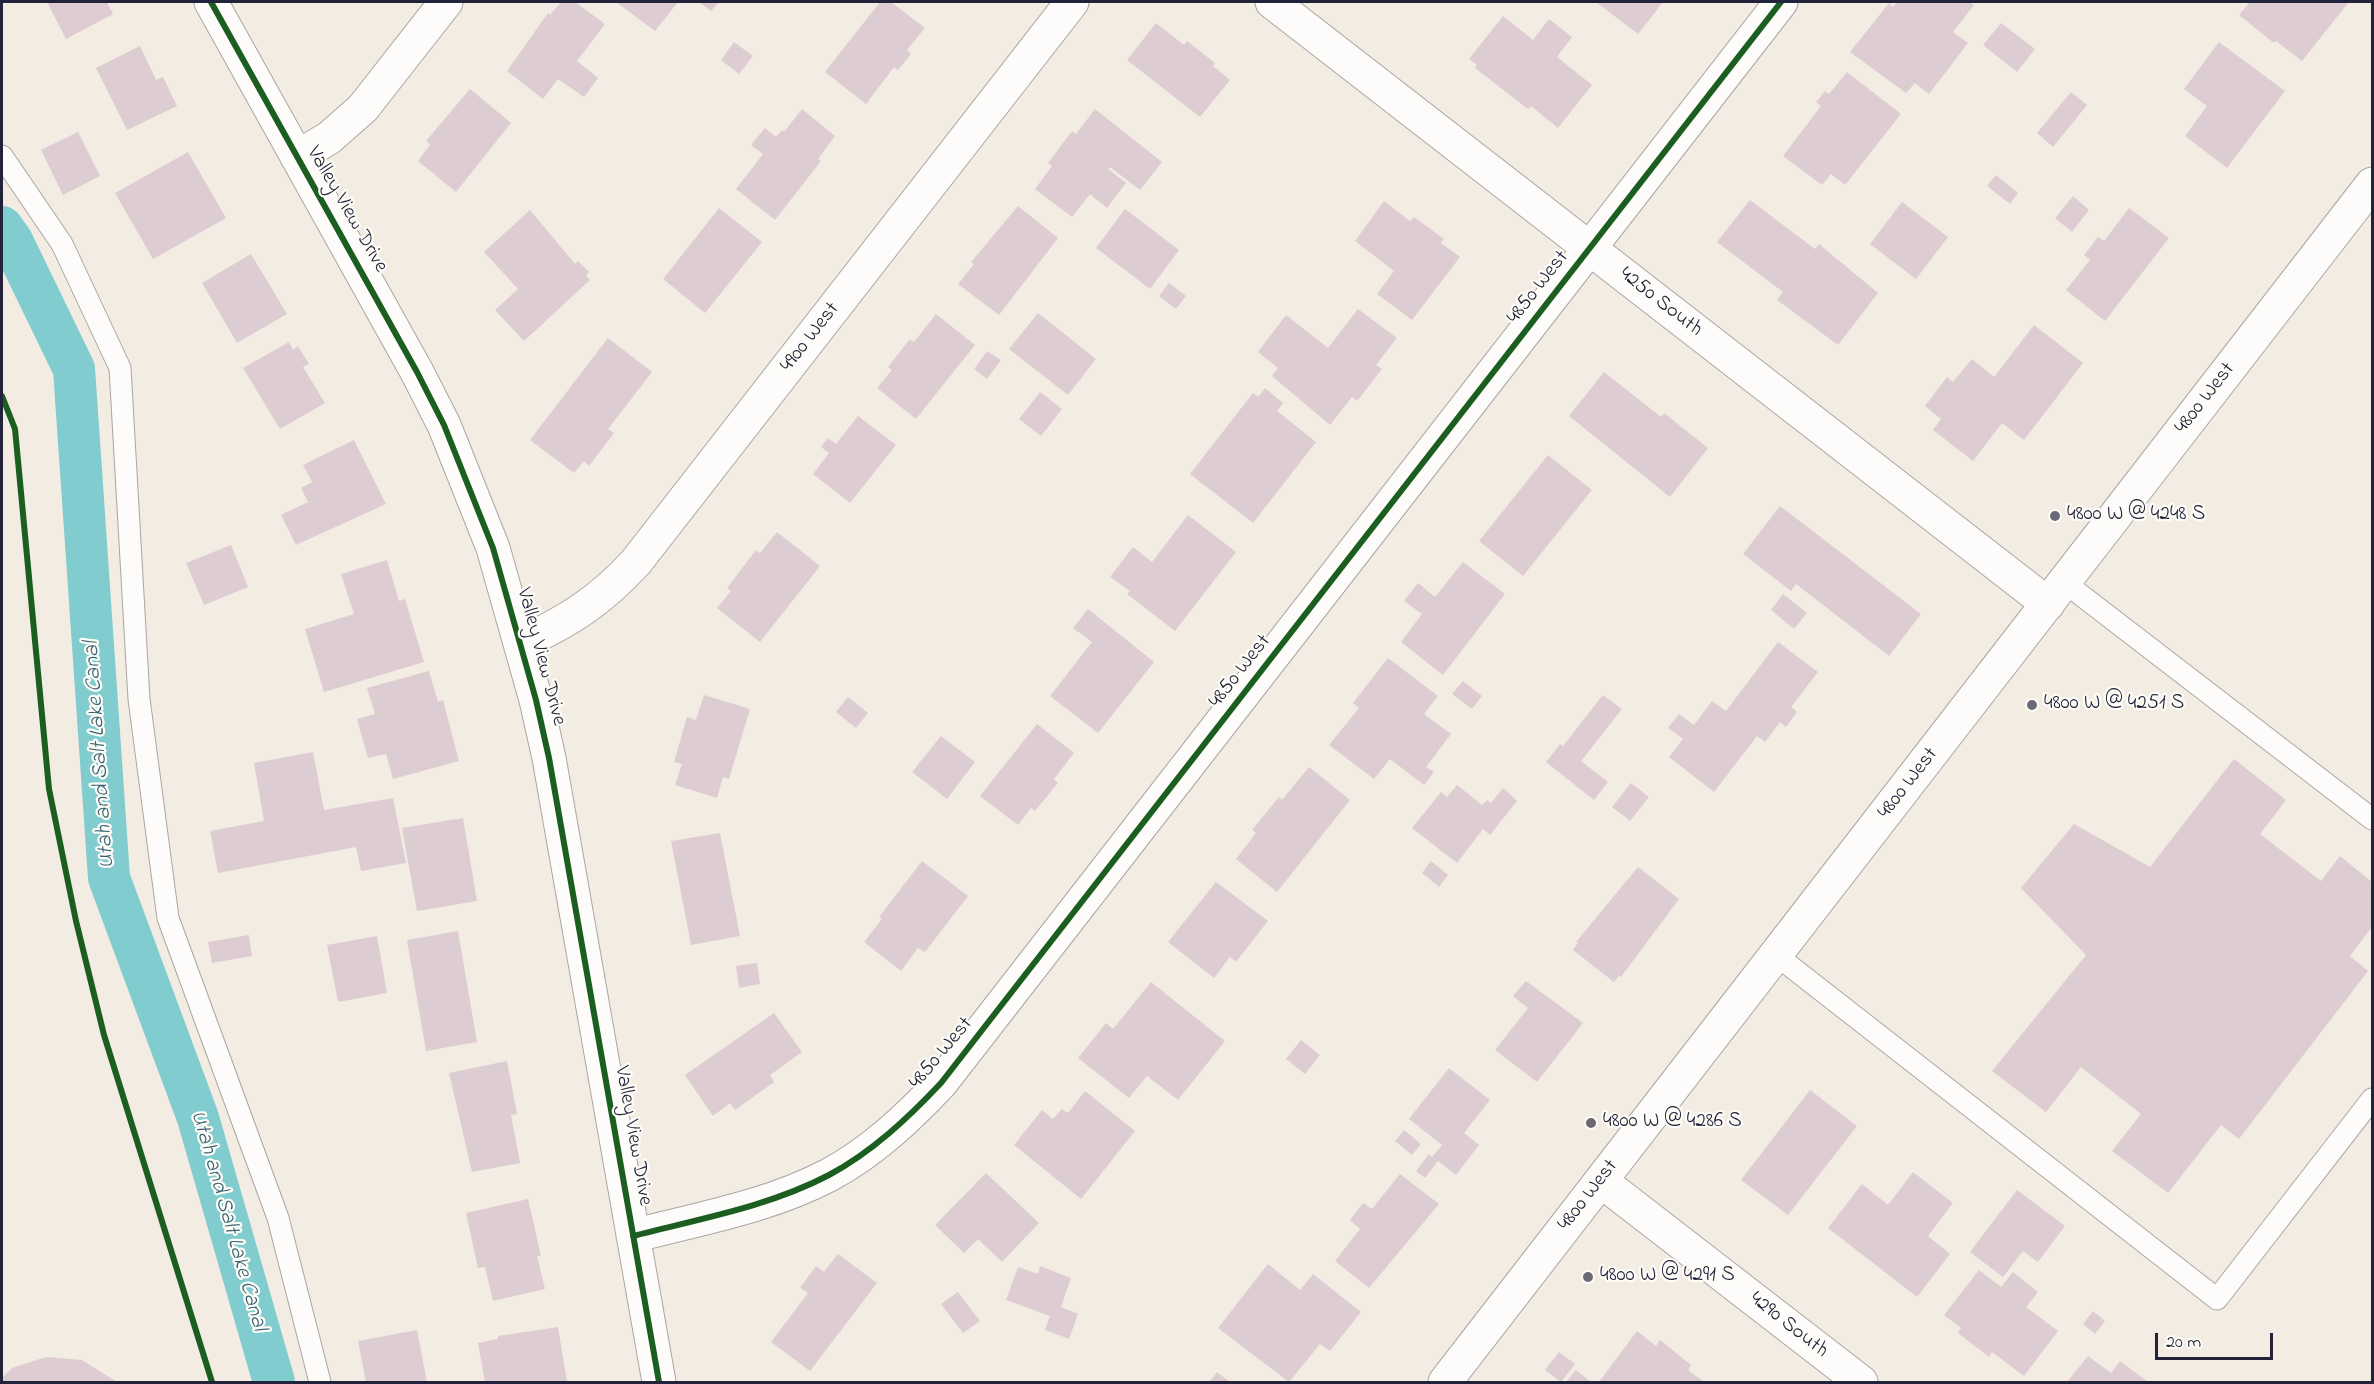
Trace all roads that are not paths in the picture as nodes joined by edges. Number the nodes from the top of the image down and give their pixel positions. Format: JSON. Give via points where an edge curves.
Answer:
{"nodes":[{"id":1,"x":211,"y":2,"type":"edge"},
{"id":2,"x":446,"y":2,"type":"edge"},
{"id":3,"x":1072,"y":2,"type":"edge"},
{"id":4,"x":1272,"y":2,"type":"edge"},
{"id":5,"x":1781,"y":2,"type":"edge"},
{"id":6,"x":2,"y":156,"type":"edge"},
{"id":7,"x":297,"y":157,"type":"junction"},
{"id":8,"x":2373,"y":184,"type":"edge"},
{"id":9,"x":1590,"y":249,"type":"junction"},
{"id":10,"x":2056,"y":593,"type":"junction"},
{"id":11,"x":522,"y":643,"type":"junction"},
{"id":12,"x":2373,"y":819,"type":"edge"},
{"id":13,"x":1776,"y":955,"type":"junction"},
{"id":14,"x":2373,"y":1099,"type":"edge"},
{"id":15,"x":1601,"y":1181,"type":"junction"},
{"id":16,"x":633,"y":1236,"type":"junction"},
{"id":17,"x":320,"y":1383,"type":"edge"},
{"id":18,"x":659,"y":1383,"type":"edge"},
{"id":19,"x":1445,"y":1383,"type":"edge"},
{"id":20,"x":1861,"y":1383,"type":"edge"}],
"edges":[{"from":1,"to":7,"type":"street","name":"Valley View Drive"},
{"from":2,"to":7,"type":"street","via":[[363,108],[328,138]]},
{"from":3,"to":11,"type":"street","name":"4900 West","via":[[636,562],[592,605]]},
{"from":4,"to":9,"type":"street","name":"4250 South"},
{"from":5,"to":9,"type":"street","name":"4850 West"},
{"from":6,"to":17,"type":"lane","via":[[62,244],[120,368],[139,699],[168,918],[278,1218]]},
{"from":7,"to":11,"type":"street","name":"Valley View Drive","via":[[444,425],[492,548]]},
{"from":8,"to":10,"type":"street","name":"4800 West"},
{"from":9,"to":10,"type":"street","name":"4250 South"},
{"from":9,"to":16,"type":"street","name":"4850 West","via":[[966,1054],[916,1109],[859,1157],[801,1188],[772,1200]]},
{"from":10,"to":12,"type":"lane"},
{"from":10,"to":13,"type":"street","name":"4800 West"},
{"from":11,"to":16,"type":"street","name":"Valley View Drive","via":[[549,758]]},
{"from":13,"to":14,"type":"lane","via":[[2217,1299]]},
{"from":13,"to":15,"type":"street","name":"4800 West"},
{"from":15,"to":19,"type":"street","name":"4800 West"},
{"from":15,"to":20,"type":"street","name":"4290 South"},
{"from":16,"to":18,"type":"street","name":"Valley View Drive"}]}
